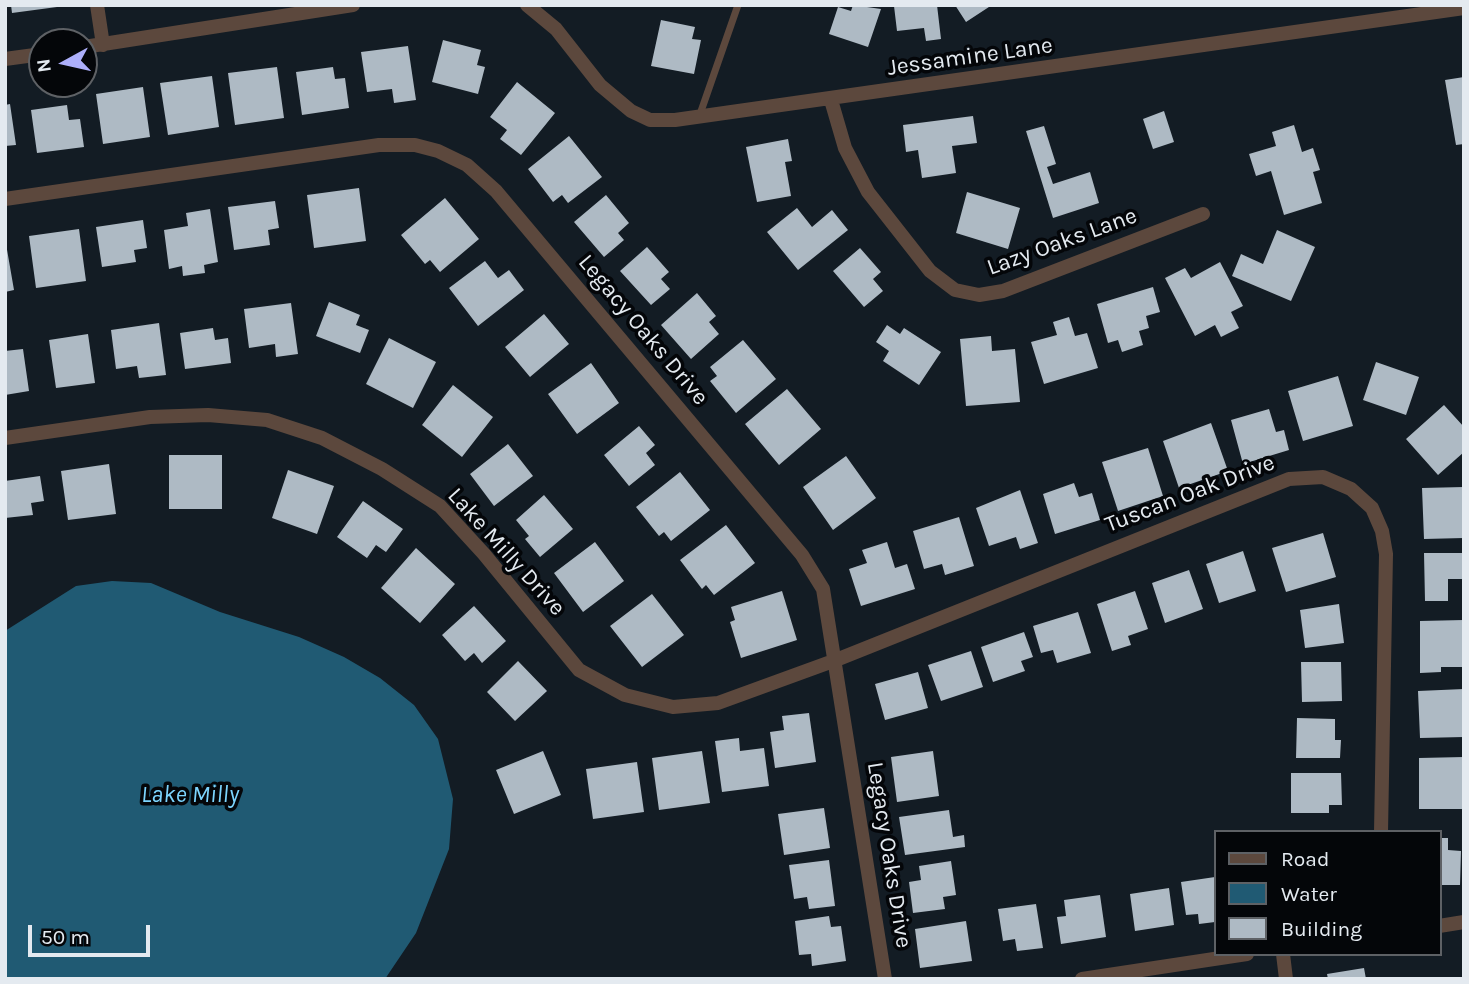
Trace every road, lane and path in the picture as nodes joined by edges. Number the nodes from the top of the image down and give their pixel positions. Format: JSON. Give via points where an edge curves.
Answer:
{"nodes":[{"id":1,"x":97,"y":5,"type":"edge"},
{"id":2,"x":353,"y":5,"type":"edge"},
{"id":3,"x":527,"y":5,"type":"edge"},
{"id":4,"x":738,"y":5,"type":"edge"},
{"id":5,"x":1464,"y":8,"type":"edge"},
{"id":6,"x":103,"y":45,"type":"junction"},
{"id":7,"x":98,"y":46,"type":"edge"},
{"id":8,"x":28,"y":56,"type":"edge"},
{"id":9,"x":5,"y":59,"type":"edge"},
{"id":10,"x":831,"y":100,"type":"junction"},
{"id":11,"x":699,"y":117,"type":"junction"},
{"id":12,"x":5,"y":199,"type":"edge"},
{"id":13,"x":1203,"y":214,"type":"dead end"},
{"id":14,"x":5,"y":438,"type":"edge"},
{"id":15,"x":836,"y":660,"type":"junction"},
{"id":16,"x":1381,"y":830,"type":"edge"},
{"id":17,"x":1464,"y":922,"type":"edge"},
{"id":18,"x":1441,"y":926,"type":"edge"},
{"id":19,"x":1234,"y":956,"type":"edge"},
{"id":20,"x":1283,"y":956,"type":"edge"},
{"id":21,"x":885,"y":979,"type":"edge"},
{"id":22,"x":1082,"y":979,"type":"edge"},
{"id":23,"x":1286,"y":979,"type":"edge"}],
"edges":[{"from":1,"to":6,"type":"street"},
{"from":2,"to":6,"type":"street"},
{"from":3,"to":11,"type":"street","name":"Jessamine Lane","via":[[556,29],[600,85],[631,111],[650,120]]},
{"from":4,"to":11,"type":"lane"},
{"from":5,"to":10,"type":"street","name":"Jessamine Lane"},
{"from":6,"to":7,"type":"street"},
{"from":8,"to":9,"type":"street"},
{"from":10,"to":11,"type":"street","name":"Jessamine Lane"},
{"from":10,"to":13,"type":"street","name":"Lazy Oaks Lane","via":[[845,148],[867,192],[930,271],[955,290],[979,295],[1003,292]]},
{"from":12,"to":15,"type":"street","name":"Legacy Oaks Drive","via":[[379,145],[415,145],[467,165],[496,191],[802,555],[823,589]]},
{"from":14,"to":15,"type":"street","name":"Lake Milly Drive","via":[[150,417],[208,415],[267,420],[321,438],[440,506],[579,670],[625,695],[673,707],[718,703]]},
{"from":15,"to":16,"type":"street","name":"Tuscan Oak Drive","via":[[1289,479],[1323,477],[1351,489],[1372,508],[1386,554]]},
{"from":15,"to":21,"type":"street","name":"Legacy Oaks Drive"},
{"from":17,"to":18,"type":"street"},
{"from":19,"to":22,"type":"street"},
{"from":20,"to":23,"type":"street"}]}
